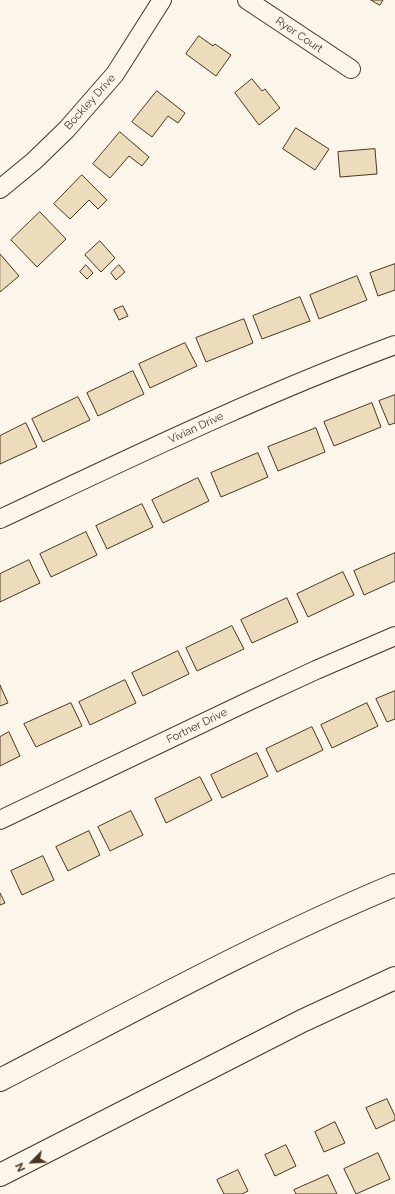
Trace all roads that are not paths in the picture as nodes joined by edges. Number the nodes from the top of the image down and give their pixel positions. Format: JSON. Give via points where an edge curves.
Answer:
{"nodes":[{"id":1,"x":162,"y":0,"type":"edge"},
{"id":2,"x":247,"y":0,"type":"edge"},
{"id":3,"x":350,"y":69,"type":"dead end"},
{"id":4,"x":0,"y":189,"type":"edge"},
{"id":5,"x":395,"y":345,"type":"edge"},
{"id":6,"x":0,"y":519,"type":"edge"},
{"id":7,"x":395,"y":636,"type":"edge"},
{"id":8,"x":0,"y":820,"type":"edge"},
{"id":9,"x":395,"y":885,"type":"edge"},
{"id":10,"x":395,"y":978,"type":"edge"},
{"id":11,"x":0,"y":1080,"type":"edge"},
{"id":12,"x":0,"y":1175,"type":"edge"}],
"edges":[{"from":1,"to":4,"type":"street","name":"Bockley Drive","via":[[115,74],[66,129],[34,161]]},
{"from":2,"to":3,"type":"street","name":"Ryer Court"},
{"from":5,"to":6,"type":"street","name":"Vivian Drive","via":[[254,401]]},
{"from":7,"to":8,"type":"street","name":"Fortner Drive","via":[[262,695]]},
{"from":9,"to":11,"type":"highway","via":[[320,918]]},
{"from":10,"to":12,"type":"highway","via":[[302,1021]]}]}
